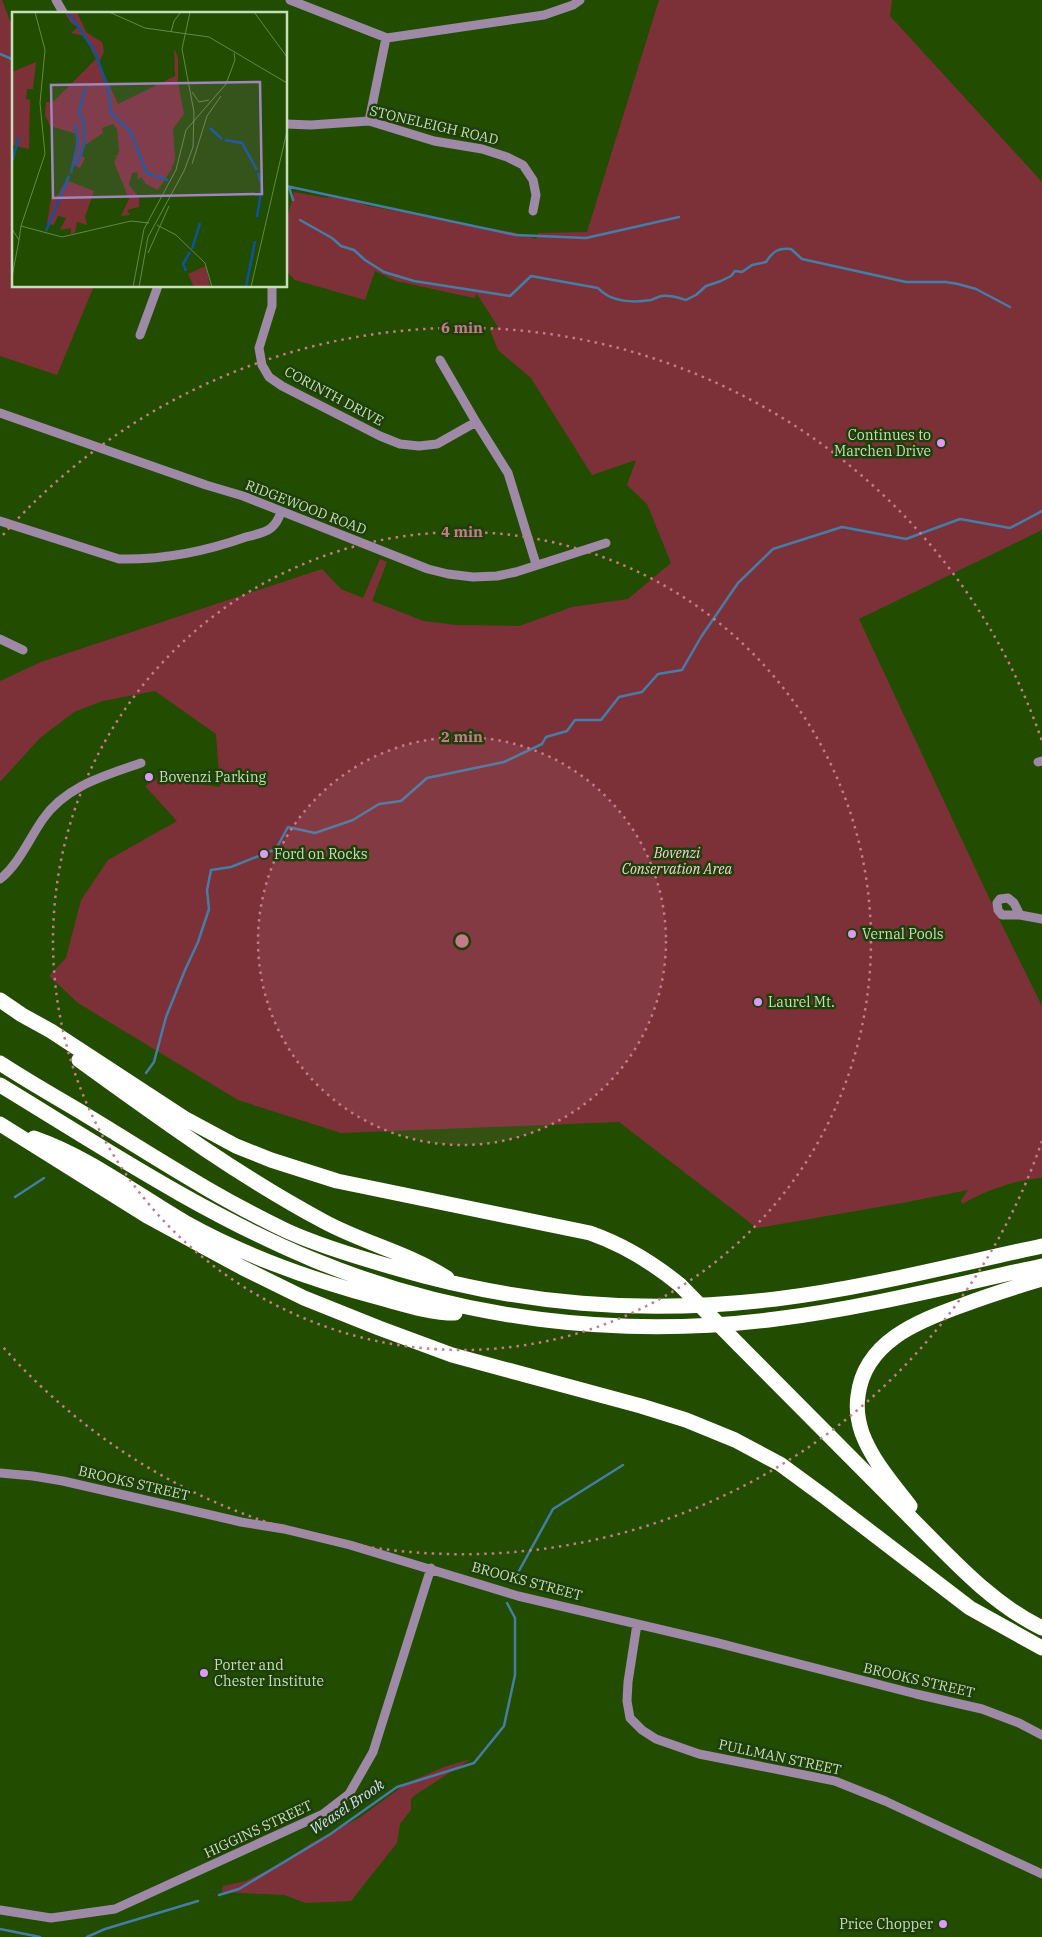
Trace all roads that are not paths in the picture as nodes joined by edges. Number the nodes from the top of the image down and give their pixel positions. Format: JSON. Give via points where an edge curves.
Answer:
{"nodes":[{"id":1,"x":56,"y":0,"type":"edge"},
{"id":2,"x":290,"y":0,"type":"edge"},
{"id":3,"x":580,"y":0,"type":"edge"},
{"id":4,"x":63,"y":12,"type":"edge"},
{"id":5,"x":386,"y":38,"type":"junction"},
{"id":6,"x":369,"y":121,"type":"junction"},
{"id":7,"x":288,"y":124,"type":"edge"},
{"id":8,"x":534,"y":211,"type":"dead end"},
{"id":9,"x":157,"y":288,"type":"edge"},
{"id":10,"x":272,"y":288,"type":"edge"},
{"id":11,"x":140,"y":335,"type":"dead end"},
{"id":12,"x":440,"y":360,"type":"dead end"},
{"id":13,"x":0,"y":413,"type":"edge"},
{"id":14,"x":476,"y":422,"type":"junction"},
{"id":15,"x":281,"y":512,"type":"junction"},
{"id":16,"x":0,"y":521,"type":"edge"},
{"id":17,"x":606,"y":543,"type":"dead end"},
{"id":18,"x":536,"y":564,"type":"junction"},
{"id":19,"x":0,"y":639,"type":"edge"},
{"id":20,"x":23,"y":650,"type":"dead end"},
{"id":21,"x":141,"y":762,"type":"dead end"},
{"id":22,"x":0,"y":879,"type":"edge"},
{"id":23,"x":1020,"y":915,"type":"dead end"},
{"id":24,"x":1042,"y":919,"type":"edge"},
{"id":25,"x":0,"y":1000,"type":"edge"},
{"id":26,"x":22,"y":1015,"type":"junction"},
{"id":27,"x":0,"y":1063,"type":"edge"},
{"id":28,"x":0,"y":1085,"type":"edge"},
{"id":29,"x":3,"y":1126,"type":"edge"},
{"id":30,"x":1042,"y":1246,"type":"edge"},
{"id":31,"x":1042,"y":1266,"type":"edge"},
{"id":32,"x":1042,"y":1279,"type":"edge"},
{"id":33,"x":458,"y":1286,"type":"junction"},
{"id":34,"x":495,"y":1313,"type":"junction"},
{"id":35,"x":0,"y":1473,"type":"edge"},
{"id":36,"x":938,"y":1546,"type":"junction"},
{"id":37,"x":431,"y":1568,"type":"junction"},
{"id":38,"x":637,"y":1624,"type":"junction"},
{"id":39,"x":1042,"y":1628,"type":"edge"},
{"id":40,"x":1042,"y":1648,"type":"edge"},
{"id":41,"x":1042,"y":1735,"type":"edge"},
{"id":42,"x":1042,"y":1874,"type":"edge"},
{"id":43,"x":0,"y":1910,"type":"edge"}],
"edges":[{"from":1,"to":4,"type":"street"},
{"from":2,"to":5,"type":"street"},
{"from":3,"to":5,"type":"street","via":[[544,15]]},
{"from":5,"to":6,"type":"street"},
{"from":6,"to":7,"type":"street","name":"STONELEIGH ROAD","via":[[311,126]]},
{"from":6,"to":8,"type":"street","name":"STONELEIGH ROAD","via":[[420,138],[515,160],[523,165],[533,180]]},
{"from":9,"to":11,"type":"street"},
{"from":10,"to":14,"type":"street","name":"CORINTH DRIVE","via":[[272,306],[259,348],[269,377],[282,386],[400,444],[437,444]]},
{"from":12,"to":14,"type":"street"},
{"from":13,"to":15,"type":"street","name":"RIDGEWOOD ROAD"},
{"from":14,"to":18,"type":"street","via":[[508,473]]},
{"from":15,"to":16,"type":"street","via":[[269,530],[176,556],[138,559],[119,559]]},
{"from":15,"to":18,"type":"street","name":"RIDGEWOOD ROAD","via":[[448,574],[497,576]]},
{"from":17,"to":18,"type":"street","name":"RIDGEWOOD ROAD"},
{"from":19,"to":20,"type":"street"},
{"from":21,"to":22,"type":"street","via":[[68,793],[46,815],[19,857]]},
{"from":23,"to":24,"type":"street"},
{"from":25,"to":26,"type":"highway"},
{"from":26,"to":33,"type":"highway","via":[[32,1027],[84,1065],[261,1187],[325,1223],[427,1265]]},
{"from":26,"to":36,"type":"highway","bridge":true,"via":[[184,1118],[236,1146],[271,1160],[337,1180],[590,1233],[642,1256],[680,1285]]},
{"from":27,"to":33,"type":"highway","via":[[222,1197],[290,1232],[360,1258]]},
{"from":28,"to":34,"type":"highway","via":[[158,1181],[283,1246],[381,1284],[449,1304]]},
{"from":29,"to":34,"type":"highway","via":[[54,1145],[187,1223],[282,1268],[344,1289],[436,1311]]},
{"from":29,"to":40,"type":"highway","via":[[147,1216],[304,1298],[452,1355],[641,1406],[735,1440],[780,1464],[970,1608]]},
{"from":30,"to":33,"type":"highway","via":[[851,1287],[719,1304],[638,1307],[576,1304]]},
{"from":31,"to":34,"type":"highway","via":[[914,1294],[775,1319],[632,1326],[554,1322]]},
{"from":32,"to":36,"type":"highway","via":[[916,1323],[881,1348],[863,1374],[857,1411],[865,1441]]},
{"from":35,"to":37,"type":"street","name":"BROOKS STREET","via":[[63,1481],[284,1529]]},
{"from":36,"to":39,"type":"highway","via":[[986,1592]]},
{"from":37,"to":38,"type":"street","name":"BROOKS STREET","via":[[518,1596]]},
{"from":37,"to":43,"type":"street","name":"HIGGINS STREET","via":[[373,1752],[349,1794],[324,1814],[115,1909],[51,1918]]},
{"from":38,"to":41,"type":"street","name":"BROOKS STREET","via":[[982,1709]]},
{"from":38,"to":42,"type":"street","name":"PULLMAN STREET","via":[[627,1701],[630,1718],[656,1739],[700,1754],[835,1781],[885,1800]]}]}
